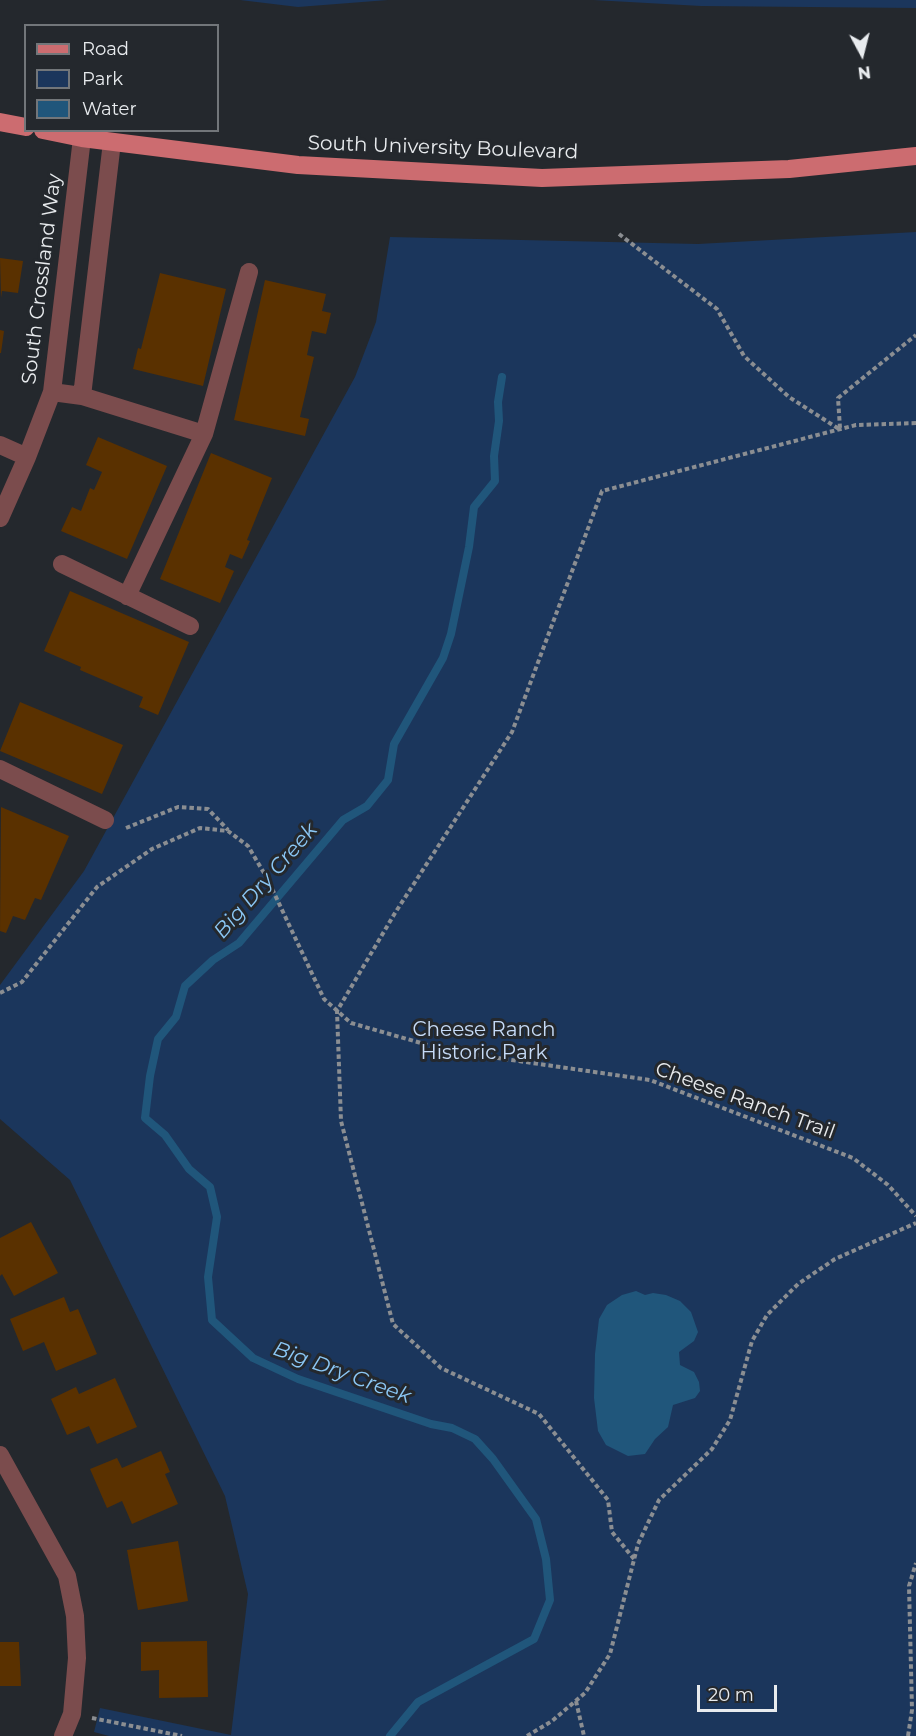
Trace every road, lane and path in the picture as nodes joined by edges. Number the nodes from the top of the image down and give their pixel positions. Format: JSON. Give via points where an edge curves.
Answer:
{"nodes":[{"id":1,"x":0,"y":122,"type":"edge"},
{"id":2,"x":24,"y":127,"type":"edge"},
{"id":3,"x":53,"y":132,"type":"edge"},
{"id":4,"x":82,"y":138,"type":"junction"},
{"id":5,"x":112,"y":142,"type":"junction"},
{"id":6,"x":916,"y":156,"type":"edge"},
{"id":7,"x":619,"y":234,"type":"dead end"},
{"id":8,"x":249,"y":272,"type":"dead end"},
{"id":9,"x":916,"y":335,"type":"edge"},
{"id":10,"x":52,"y":392,"type":"junction"},
{"id":11,"x":82,"y":396,"type":"junction"},
{"id":12,"x":916,"y":423,"type":"edge"},
{"id":13,"x":840,"y":429,"type":"junction"},
{"id":14,"x":204,"y":434,"type":"junction"},
{"id":15,"x":0,"y":445,"type":"edge"},
{"id":16,"x":27,"y":457,"type":"junction"},
{"id":17,"x":0,"y":518,"type":"edge"},
{"id":18,"x":62,"y":564,"type":"dead end"},
{"id":19,"x":127,"y":596,"type":"junction"},
{"id":20,"x":190,"y":626,"type":"dead end"},
{"id":21,"x":0,"y":769,"type":"edge"},
{"id":22,"x":105,"y":820,"type":"joint"},
{"id":23,"x":228,"y":831,"type":"junction"},
{"id":24,"x":0,"y":993,"type":"edge"},
{"id":25,"x":337,"y":1011,"type":"junction"},
{"id":26,"x":916,"y":1216,"type":"edge"},
{"id":27,"x":916,"y":1223,"type":"edge"},
{"id":28,"x":0,"y":1455,"type":"edge"},
{"id":29,"x":634,"y":1559,"type":"junction"},
{"id":30,"x":916,"y":1563,"type":"edge"},
{"id":31,"x":576,"y":1701,"type":"junction"},
{"id":32,"x":72,"y":1714,"type":"junction"},
{"id":33,"x":63,"y":1736,"type":"edge"},
{"id":34,"x":182,"y":1736,"type":"edge"},
{"id":35,"x":527,"y":1736,"type":"edge"},
{"id":36,"x":584,"y":1736,"type":"edge"},
{"id":37,"x":909,"y":1736,"type":"edge"}],
"edges":[{"from":1,"to":2,"type":"main road"},
{"from":3,"to":4,"type":"main road","name":"South University Boulevard"},
{"from":4,"to":5,"type":"main road","name":"South University Boulevard"},
{"from":4,"to":10,"type":"street","name":"South Crossland Way"},
{"from":5,"to":6,"type":"main road","name":"South University Boulevard","via":[[298,165],[542,178],[789,169]]},
{"from":5,"to":11,"type":"street"},
{"from":7,"to":13,"type":"path","via":[[717,309],[744,356],[789,397]]},
{"from":8,"to":14,"type":"street"},
{"from":9,"to":13,"type":"path","via":[[838,398]]},
{"from":10,"to":11,"type":"street"},
{"from":10,"to":16,"type":"street","name":"South Crossland Way"},
{"from":11,"to":14,"type":"street"},
{"from":12,"to":13,"type":"path"},
{"from":13,"to":25,"type":"path","via":[[602,492],[512,732]]},
{"from":14,"to":19,"type":"street"},
{"from":15,"to":16,"type":"street"},
{"from":16,"to":17,"type":"street","name":"South Crossland Way"},
{"from":18,"to":19,"type":"street"},
{"from":19,"to":20,"type":"street"},
{"from":21,"to":22,"type":"street"},
{"from":22,"to":23,"type":"path","name":"Cheese Ranch Trail","via":[[126,828],[178,807],[208,809]]},
{"from":23,"to":24,"type":"path","via":[[200,828],[152,849],[97,886],[22,982]]},
{"from":23,"to":25,"type":"path","name":"Cheese Ranch Trail","via":[[248,846],[324,999]]},
{"from":25,"to":26,"type":"path","name":"Cheese Ranch Trail","via":[[351,1023],[449,1051],[650,1080],[853,1158],[888,1185]]},
{"from":25,"to":29,"type":"path","via":[[341,1121],[393,1324],[441,1368],[539,1414],[608,1500],[612,1532]]},
{"from":27,"to":29,"type":"path","via":[[835,1259],[798,1284],[767,1315],[753,1341],[730,1420],[712,1449],[659,1500]]},
{"from":28,"to":32,"type":"street","via":[[67,1576],[75,1616],[77,1658]]},
{"from":29,"to":31,"type":"path","via":[[610,1654]]},
{"from":30,"to":37,"type":"path","via":[[909,1586]]},
{"from":31,"to":35,"type":"path"},
{"from":31,"to":36,"type":"path"},
{"from":32,"to":33,"type":"street"},
{"from":32,"to":34,"type":"path"}]}
